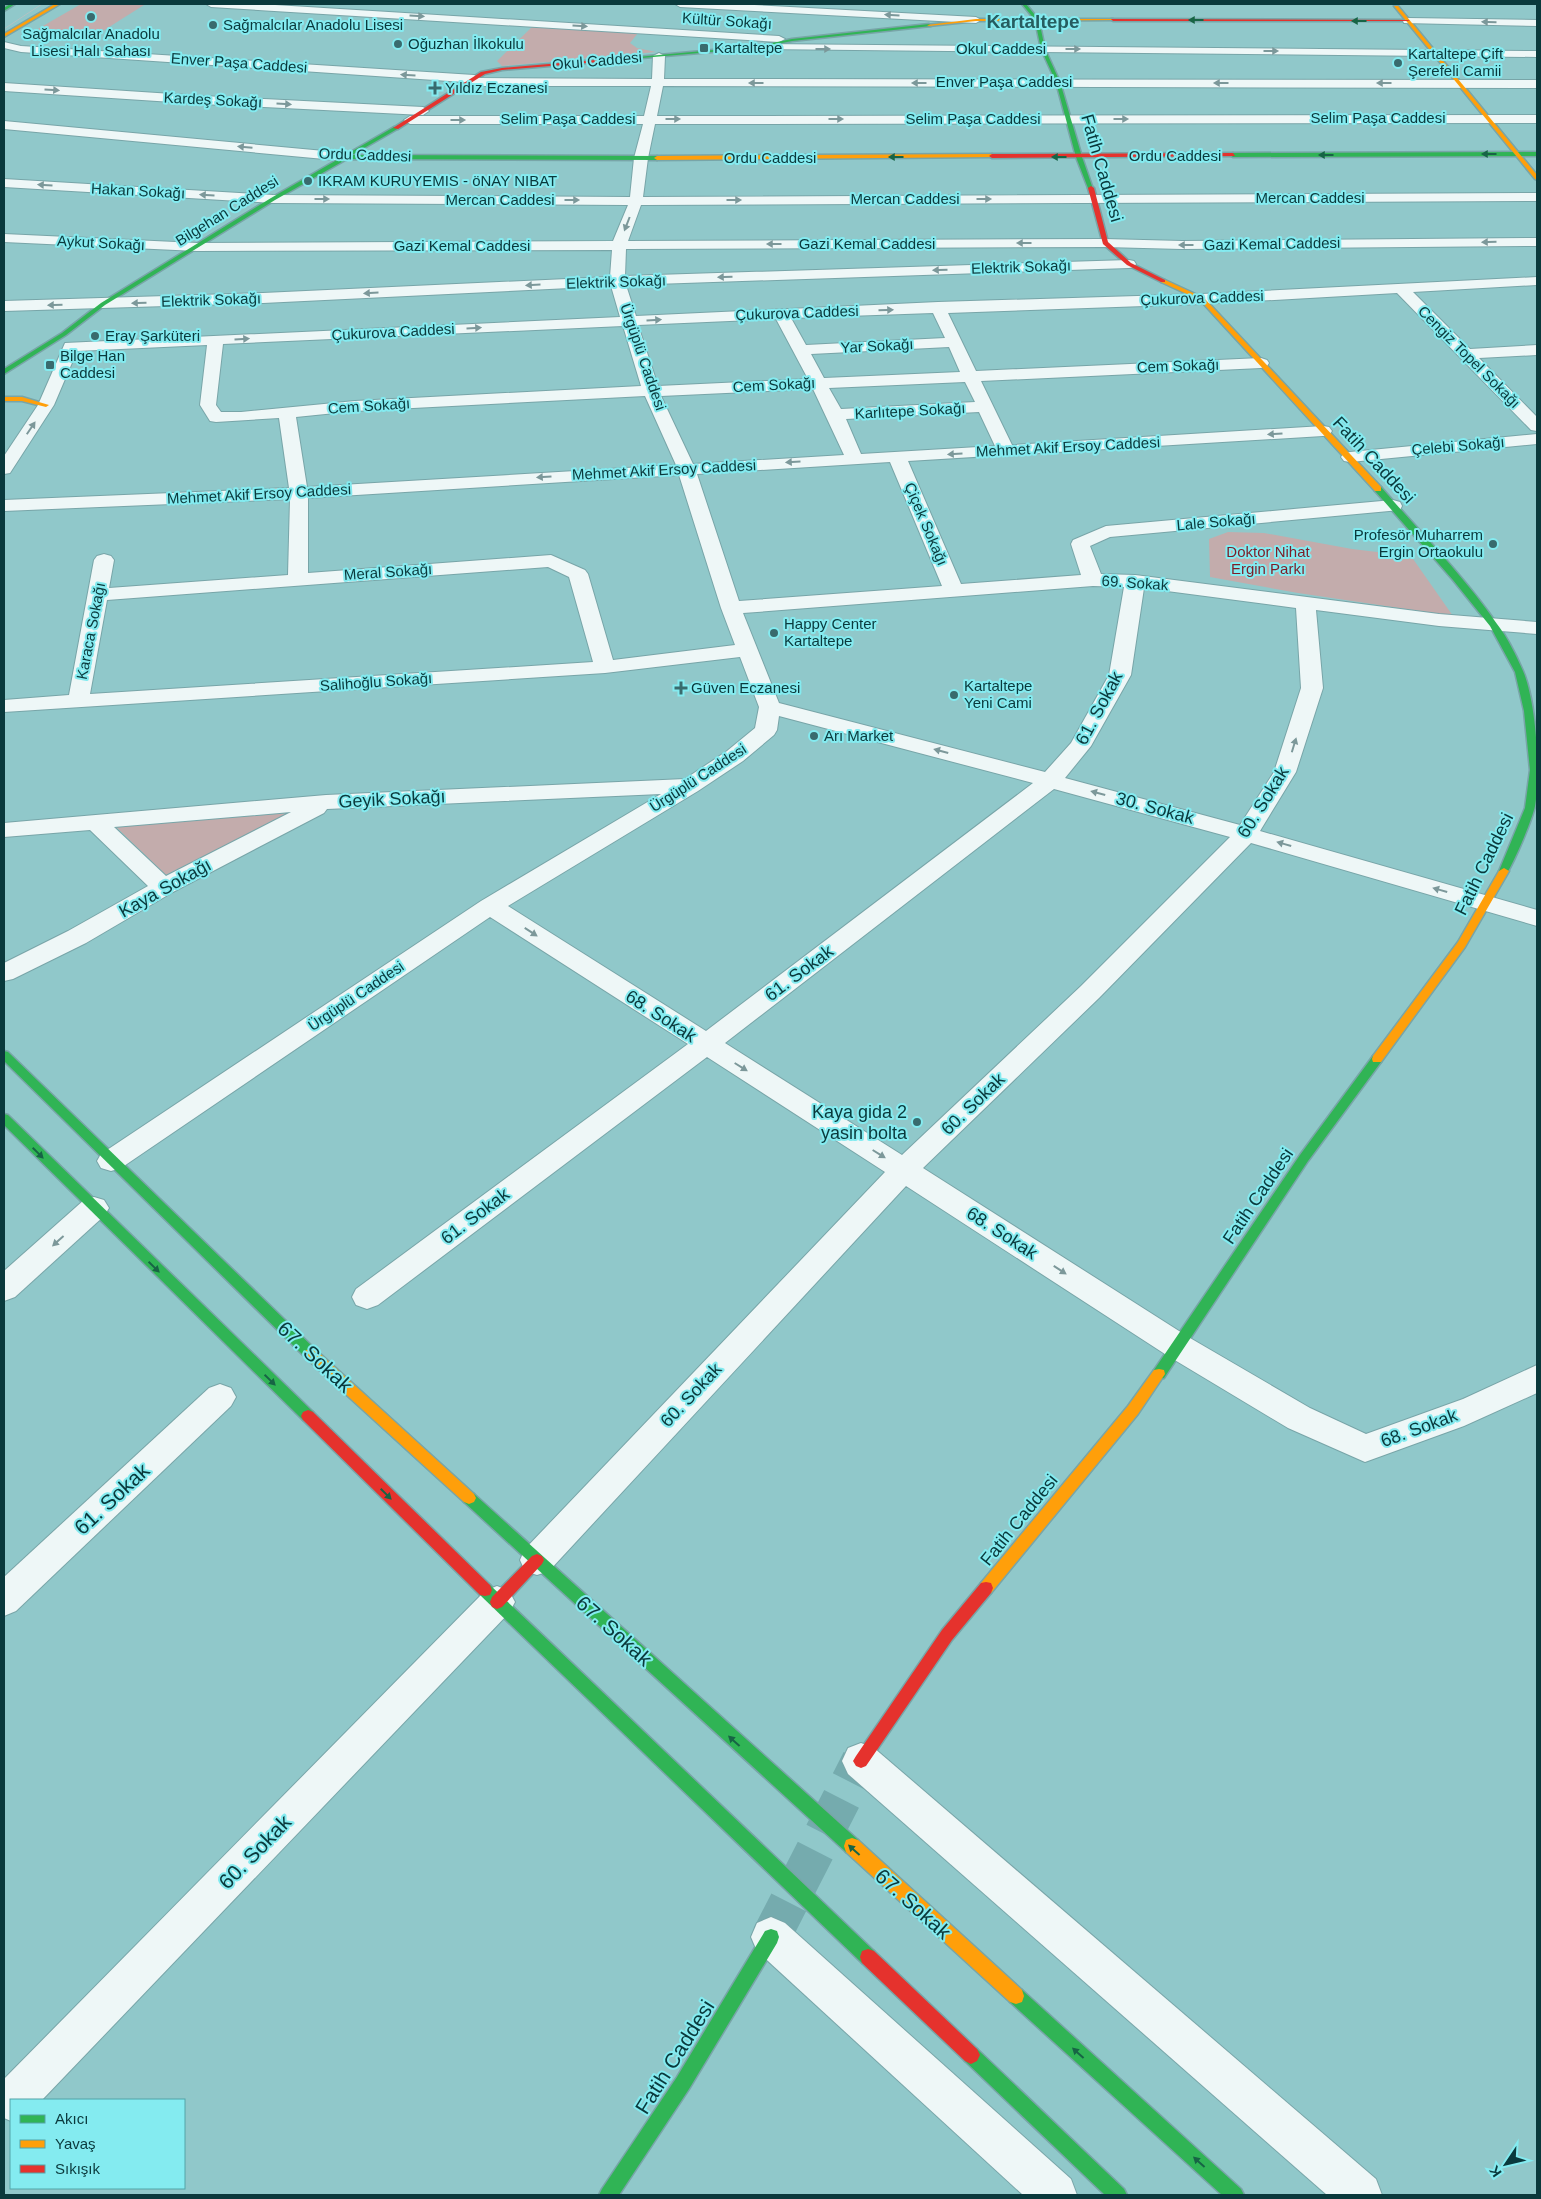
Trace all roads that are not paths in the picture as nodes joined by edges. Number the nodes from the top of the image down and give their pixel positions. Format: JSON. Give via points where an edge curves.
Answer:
{"nodes":[{"id":1,"x":58,"y":4,"type":"edge"},
{"id":2,"x":212,"y":4,"type":"edge"},
{"id":3,"x":680,"y":4,"type":"edge"},
{"id":4,"x":1024,"y":4,"type":"edge"},
{"id":5,"x":1394,"y":4,"type":"edge"},
{"id":6,"x":753,"y":6,"type":"edge"},
{"id":7,"x":320,"y":7,"type":"edge"},
{"id":8,"x":546,"y":10,"type":"dead end"},
{"id":9,"x":976,"y":20,"type":"junction"},
{"id":10,"x":1037,"y":20,"type":"junction"},
{"id":11,"x":1408,"y":21,"type":"junction"},
{"id":12,"x":532,"y":23,"type":"junction"},
{"id":13,"x":1537,"y":23,"type":"edge"},
{"id":14,"x":4,"y":36,"type":"edge"},
{"id":15,"x":792,"y":40,"type":"junction"},
{"id":16,"x":4,"y":45,"type":"edge"},
{"id":17,"x":757,"y":47,"type":"junction"},
{"id":18,"x":1043,"y":49,"type":"junction"},
{"id":19,"x":1433,"y":52,"type":"junction"},
{"id":20,"x":1537,"y":54,"type":"edge"},
{"id":21,"x":659,"y":56,"type":"junction"},
{"id":22,"x":472,"y":80,"type":"junction"},
{"id":23,"x":1058,"y":82,"type":"junction"},
{"id":24,"x":658,"y":83,"type":"junction"},
{"id":25,"x":1459,"y":83,"type":"junction"},
{"id":26,"x":1537,"y":84,"type":"edge"},
{"id":27,"x":4,"y":87,"type":"edge"},
{"id":28,"x":423,"y":111,"type":"junction"},
{"id":29,"x":1486,"y":118,"type":"junction"},
{"id":30,"x":650,"y":119,"type":"junction"},
{"id":31,"x":1069,"y":119,"type":"junction"},
{"id":32,"x":1537,"y":119,"type":"edge"},
{"id":33,"x":410,"y":120,"type":"junction"},
{"id":34,"x":4,"y":125,"type":"edge"},
{"id":35,"x":1516,"y":154,"type":"junction"},
{"id":36,"x":1537,"y":154,"type":"edge"},
{"id":37,"x":346,"y":156,"type":"junction"},
{"id":38,"x":1079,"y":157,"type":"junction"},
{"id":39,"x":641,"y":158,"type":"junction"},
{"id":40,"x":1537,"y":178,"type":"edge"},
{"id":41,"x":4,"y":183,"type":"edge"},
{"id":42,"x":1537,"y":197,"type":"edge"},
{"id":43,"x":1095,"y":198,"type":"junction"},
{"id":44,"x":273,"y":199,"type":"junction"},
{"id":45,"x":636,"y":201,"type":"junction"},
{"id":46,"x":4,"y":238,"type":"edge"},
{"id":47,"x":1537,"y":242,"type":"edge"},
{"id":48,"x":1105,"y":243,"type":"junction"},
{"id":49,"x":618,"y":245,"type":"junction"},
{"id":50,"x":197,"y":248,"type":"junction"},
{"id":51,"x":1129,"y":264,"type":"junction"},
{"id":52,"x":617,"y":281,"type":"junction"},
{"id":53,"x":1537,"y":281,"type":"edge"},
{"id":54,"x":1401,"y":289,"type":"junction"},
{"id":55,"x":1202,"y":299,"type":"junction"},
{"id":56,"x":103,"y":304,"type":"junction"},
{"id":57,"x":4,"y":306,"type":"edge"},
{"id":58,"x":938,"y":308,"type":"junction"},
{"id":59,"x":781,"y":314,"type":"junction"},
{"id":60,"x":629,"y":321,"type":"junction"},
{"id":61,"x":67,"y":340,"type":"junction"},
{"id":62,"x":216,"y":340,"type":"junction"},
{"id":63,"x":954,"y":342,"type":"junction"},
{"id":64,"x":800,"y":350,"type":"junction"},
{"id":65,"x":1537,"y":350,"type":"edge"},
{"id":66,"x":1466,"y":354,"type":"junction"},
{"id":67,"x":1261,"y":363,"type":"junction"},
{"id":68,"x":4,"y":372,"type":"edge"},
{"id":69,"x":970,"y":375,"type":"junction"},
{"id":70,"x":816,"y":382,"type":"junction"},
{"id":71,"x":651,"y":390,"type":"junction"},
{"id":72,"x":4,"y":399,"type":"edge"},
{"id":73,"x":46,"y":405,"type":"junction"},
{"id":74,"x":985,"y":407,"type":"junction"},
{"id":75,"x":287,"y":412,"type":"junction"},
{"id":76,"x":835,"y":414,"type":"junction"},
{"id":77,"x":1537,"y":426,"type":"edge"},
{"id":78,"x":1323,"y":431,"type":"junction"},
{"id":79,"x":1537,"y":439,"type":"edge"},
{"id":80,"x":1006,"y":451,"type":"junction"},
{"id":81,"x":898,"y":457,"type":"junction"},
{"id":82,"x":1350,"y":457,"type":"junction"},
{"id":83,"x":855,"y":459,"type":"junction"},
{"id":84,"x":686,"y":468,"type":"junction"},
{"id":85,"x":4,"y":469,"type":"edge"},
{"id":86,"x":300,"y":493,"type":"junction"},
{"id":87,"x":4,"y":506,"type":"edge"},
{"id":88,"x":1393,"y":506,"type":"junction"},
{"id":89,"x":104,"y":560,"type":"dead end"},
{"id":90,"x":298,"y":579,"type":"junction"},
{"id":91,"x":1093,"y":580,"type":"junction"},
{"id":92,"x":1135,"y":581,"type":"junction"},
{"id":93,"x":954,"y":591,"type":"junction"},
{"id":94,"x":99,"y":595,"type":"junction"},
{"id":95,"x":1305,"y":602,"type":"junction"},
{"id":96,"x":731,"y":608,"type":"junction"},
{"id":97,"x":1494,"y":625,"type":"junction"},
{"id":98,"x":1537,"y":628,"type":"edge"},
{"id":99,"x":748,"y":650,"type":"junction"},
{"id":100,"x":605,"y":667,"type":"junction"},
{"id":101,"x":78,"y":702,"type":"junction"},
{"id":102,"x":4,"y":706,"type":"edge"},
{"id":103,"x":770,"y":707,"type":"junction"},
{"id":104,"x":1051,"y":780,"type":"junction"},
{"id":105,"x":690,"y":786,"type":"junction"},
{"id":106,"x":326,"y":802,"type":"junction"},
{"id":107,"x":94,"y":821,"type":"junction"},
{"id":108,"x":4,"y":830,"type":"edge"},
{"id":109,"x":1246,"y":834,"type":"junction"},
{"id":110,"x":164,"y":887,"type":"junction"},
{"id":111,"x":1488,"y":904,"type":"junction"},
{"id":112,"x":490,"y":906,"type":"junction"},
{"id":113,"x":1537,"y":918,"type":"edge"},
{"id":114,"x":4,"y":973,"type":"edge"},
{"id":115,"x":706,"y":1045,"type":"junction"},
{"id":116,"x":5,"y":1053,"type":"edge"},
{"id":117,"x":4,"y":1118,"type":"edge"},
{"id":118,"x":110,"y":1160,"type":"junction"},
{"id":119,"x":904,"y":1170,"type":"junction"},
{"id":120,"x":94,"y":1208,"type":"junction"},
{"id":121,"x":4,"y":1289,"type":"edge"},
{"id":122,"x":367,"y":1297,"type":"dead end"},
{"id":123,"x":1179,"y":1347,"type":"junction"},
{"id":124,"x":1537,"y":1378,"type":"edge"},
{"id":125,"x":220,"y":1397,"type":"dead end"},
{"id":126,"x":537,"y":1560,"type":"junction"},
{"id":127,"x":4,"y":1600,"type":"edge"},
{"id":128,"x":497,"y":1602,"type":"junction"},
{"id":129,"x":861,"y":1761,"type":"joint"},
{"id":130,"x":771,"y":1937,"type":"joint"},
{"id":131,"x":14,"y":2099,"type":"edge"},
{"id":132,"x":608,"y":2195,"type":"edge"},
{"id":133,"x":1055,"y":2195,"type":"edge"},
{"id":134,"x":1118,"y":2195,"type":"edge"},
{"id":135,"x":1235,"y":2195,"type":"edge"},
{"id":136,"x":1360,"y":2195,"type":"edge"}],
"edges":[{"from":1,"to":14,"type":"street"},
{"from":2,"to":7,"type":"street","name":"Kültür Sokağı"},
{"from":3,"to":6,"type":"street"},
{"from":4,"to":10,"type":"street","name":"Fatih Caddesi"},
{"from":5,"to":11,"type":"street"},
{"from":9,"to":6,"type":"street","one_way":true},
{"from":7,"to":12,"type":"street","name":"Kültür Sokağı","one_way":true},
{"from":8,"to":12,"type":"street"},
{"from":9,"to":10,"type":"street","name":"Kültür Sokağı"},
{"from":9,"to":15,"type":"street","name":"Kültür Sokağı"},
{"from":11,"to":10,"type":"street","name":"Kültür Sokağı","one_way":true},
{"from":10,"to":18,"type":"street","name":"Fatih Caddesi"},
{"from":13,"to":11,"type":"street","one_way":true},
{"from":11,"to":19,"type":"street"},
{"from":12,"to":15,"type":"street","name":"Kültür Sokağı","one_way":true},
{"from":15,"to":17,"type":"street","name":"Kültür Sokağı"},
{"from":22,"to":16,"type":"street","name":"Enver Paşa Caddesi","one_way":true,"via":[[21,49]]},
{"from":17,"to":18,"type":"street","name":"Okul Caddesi","one_way":true},
{"from":17,"to":21,"type":"street","name":"Okul Caddesi"},
{"from":18,"to":19,"type":"street","name":"Okul Caddesi","one_way":true},
{"from":18,"to":23,"type":"street","name":"Fatih Caddesi"},
{"from":19,"to":20,"type":"street","name":"Okul Caddesi"},
{"from":19,"to":25,"type":"street"},
{"from":21,"to":22,"type":"street","name":"Okul Caddesi","via":[[502,69],[483,72]]},
{"from":21,"to":24,"type":"street","name":"Ürgüplü Caddesi"},
{"from":22,"to":24,"type":"street","name":"Enver Paşa Caddesi"},
{"from":22,"to":28,"type":"street","name":"Bilgehan Caddesi"},
{"from":23,"to":24,"type":"street","name":"Enver Paşa Caddesi","one_way":true},
{"from":25,"to":23,"type":"street","name":"Enver Paşa Caddesi","one_way":true},
{"from":23,"to":31,"type":"street","name":"Fatih Caddesi"},
{"from":24,"to":30,"type":"street","name":"Ürgüplü Caddesi"},
{"from":25,"to":26,"type":"street","name":"Enver Paşa Caddesi"},
{"from":25,"to":29,"type":"street"},
{"from":27,"to":28,"type":"street","name":"Kardeş Sokağı","one_way":true},
{"from":28,"to":33,"type":"street","name":"Bilgehan Caddesi"},
{"from":31,"to":29,"type":"street","name":"Selim Paşa Caddesi","one_way":true},
{"from":29,"to":32,"type":"street","name":"Selim Paşa Caddesi"},
{"from":29,"to":35,"type":"street"},
{"from":30,"to":31,"type":"street","name":"Selim Paşa Caddesi","one_way":true},
{"from":33,"to":30,"type":"street","name":"Selim Paşa Caddesi","one_way":true},
{"from":30,"to":39,"type":"street","name":"Ürgüplü Caddesi"},
{"from":31,"to":38,"type":"street","name":"Fatih Caddesi"},
{"from":33,"to":37,"type":"street","name":"Bilgehan Caddesi"},
{"from":37,"to":34,"type":"street","name":"Ordu Caddesi","one_way":true},
{"from":35,"to":36,"type":"street","name":"Ordu Caddesi"},
{"from":35,"to":38,"type":"street","name":"Ordu Caddesi","one_way":true},
{"from":35,"to":40,"type":"street"},
{"from":37,"to":39,"type":"street","name":"Ordu Caddesi"},
{"from":37,"to":44,"type":"street","name":"Bilgehan Caddesi"},
{"from":38,"to":39,"type":"street","name":"Ordu Caddesi","one_way":true},
{"from":38,"to":43,"type":"street","name":"Fatih Caddesi"},
{"from":39,"to":45,"type":"street","name":"Ürgüplü Caddesi"},
{"from":44,"to":41,"type":"street","name":"Hakan Sokağı","one_way":true},
{"from":42,"to":43,"type":"street","name":"Mercan Caddesi"},
{"from":45,"to":43,"type":"street","name":"Mercan Caddesi","one_way":true},
{"from":43,"to":48,"type":"street","name":"Fatih Caddesi"},
{"from":44,"to":45,"type":"street","name":"Mercan Caddesi","one_way":true},
{"from":44,"to":50,"type":"street","name":"Bilgehan Caddesi"},
{"from":45,"to":49,"type":"street","name":"Ürgüplü Caddesi","one_way":true},
{"from":46,"to":50,"type":"street","name":"Aykut Sokağı"},
{"from":47,"to":48,"type":"street","name":"Gazi Kemal Caddesi","one_way":true},
{"from":48,"to":49,"type":"street","name":"Gazi Kemal Caddesi","one_way":true},
{"from":48,"to":51,"type":"street","name":"Fatih Caddesi"},
{"from":49,"to":50,"type":"street","name":"Gazi Kemal Caddesi"},
{"from":49,"to":52,"type":"street","name":"Ürgüplü Caddesi"},
{"from":50,"to":56,"type":"street","name":"Bilgehan Caddesi"},
{"from":51,"to":52,"type":"street","name":"Elektrik Sokağı","one_way":true},
{"from":51,"to":55,"type":"street","name":"Fatih Caddesi"},
{"from":52,"to":56,"type":"street","name":"Elektrik Sokağı","one_way":true},
{"from":52,"to":60,"type":"street","name":"Ürgüplü Caddesi"},
{"from":53,"to":54,"type":"street","name":"Çukurova Caddesi"},
{"from":54,"to":55,"type":"street","name":"Çukurova Caddesi"},
{"from":54,"to":66,"type":"street","name":"Cengiz Topel Sokağı"},
{"from":55,"to":58,"type":"street","name":"Çukurova Caddesi"},
{"from":55,"to":67,"type":"street","name":"Fatih Caddesi"},
{"from":56,"to":57,"type":"street","name":"Elektrik Sokağı","one_way":true},
{"from":56,"to":61,"type":"street","name":"Bilgehan Caddesi"},
{"from":59,"to":58,"type":"street","name":"Çukurova Caddesi","one_way":true},
{"from":58,"to":63,"type":"street"},
{"from":60,"to":59,"type":"street","name":"Çukurova Caddesi","one_way":true},
{"from":59,"to":64,"type":"street"},
{"from":62,"to":60,"type":"street","name":"Çukurova Caddesi","one_way":true},
{"from":60,"to":71,"type":"street","name":"Ürgüplü Caddesi"},
{"from":61,"to":62,"type":"street","name":"Çukurova Caddesi"},
{"from":61,"to":68,"type":"street","name":"Bilgehan Caddesi"},
{"from":61,"to":73,"type":"street"},
{"from":62,"to":75,"type":"street","name":"Cem Sokağı","via":[[208,405],[216,417]]},
{"from":63,"to":64,"type":"street","name":"Yar Sokağı"},
{"from":63,"to":69,"type":"street"},
{"from":64,"to":70,"type":"street"},
{"from":65,"to":66,"type":"street"},
{"from":66,"to":77,"type":"street","name":"Cengiz Topel Sokağı"},
{"from":67,"to":69,"type":"street","name":"Cem Sokağı"},
{"from":67,"to":78,"type":"street","name":"Fatih Caddesi"},
{"from":69,"to":70,"type":"street","name":"Cem Sokağı"},
{"from":69,"to":74,"type":"street"},
{"from":70,"to":71,"type":"street","name":"Cem Sokağı"},
{"from":70,"to":76,"type":"street"},
{"from":71,"to":75,"type":"street","name":"Cem Sokağı"},
{"from":71,"to":84,"type":"street","name":"Ürgüplü Caddesi"},
{"from":72,"to":73,"type":"street","via":[[22,399]]},
{"from":85,"to":73,"type":"street","one_way":true},
{"from":74,"to":76,"type":"street","name":"Karlıtepe Sokağı"},
{"from":74,"to":80,"type":"street"},
{"from":75,"to":86,"type":"street"},
{"from":76,"to":83,"type":"street"},
{"from":78,"to":80,"type":"street","name":"Mehmet Akif Ersoy Caddesi","one_way":true},
{"from":78,"to":82,"type":"street","name":"Fatih Caddesi"},
{"from":79,"to":82,"type":"street","name":"Çelebi Sokağı"},
{"from":80,"to":81,"type":"street","name":"Mehmet Akif Ersoy Caddesi","one_way":true},
{"from":81,"to":83,"type":"street","name":"Mehmet Akif Ersoy Caddesi"},
{"from":81,"to":93,"type":"street","name":"Çiçek Sokağı"},
{"from":82,"to":88,"type":"street","name":"Fatih Caddesi"},
{"from":83,"to":84,"type":"street","name":"Mehmet Akif Ersoy Caddesi","one_way":true},
{"from":84,"to":86,"type":"street","name":"Mehmet Akif Ersoy Caddesi","one_way":true},
{"from":84,"to":96,"type":"street","name":"Ürgüplü Caddesi"},
{"from":86,"to":87,"type":"street","name":"Mehmet Akif Ersoy Caddesi"},
{"from":86,"to":90,"type":"street"},
{"from":88,"to":91,"type":"street","name":"Lale Sokağı","via":[[1106,532],[1080,544]]},
{"from":88,"to":97,"type":"street","name":"Fatih Caddesi"},
{"from":89,"to":94,"type":"street","name":"Karaca Sokağı"},
{"from":90,"to":94,"type":"street","name":"Meral Sokağı"},
{"from":90,"to":100,"type":"street","name":"Meral Sokağı","via":[[551,561],[578,574]]},
{"from":91,"to":92,"type":"street","name":"69. Sokak"},
{"from":91,"to":93,"type":"street","name":"69. Sokak"},
{"from":92,"to":95,"type":"street","name":"69. Sokak"},
{"from":92,"to":104,"type":"street","name":"61. Sokak","via":[[1120,675],[1080,746]]},
{"from":93,"to":96,"type":"street","name":"69. Sokak"},
{"from":94,"to":101,"type":"street","name":"Karaca Sokağı"},
{"from":95,"to":97,"type":"street","name":"69. Sokak"},
{"from":109,"to":95,"type":"street","name":"60. Sokak","one_way":true,"via":[[1285,772],[1312,688]]},
{"from":96,"to":99,"type":"street","name":"Ürgüplü Caddesi"},
{"from":97,"to":98,"type":"street","name":"69. Sokak"},
{"from":97,"to":111,"type":"street","name":"Fatih Caddesi","via":[[1519,672],[1528,711],[1535,770],[1530,808]]},
{"from":99,"to":100,"type":"street","name":"Salihoğlu Sokağı"},
{"from":99,"to":103,"type":"street","name":"Ürgüplü Caddesi"},
{"from":100,"to":101,"type":"street","name":"Salihoğlu Sokağı"},
{"from":101,"to":102,"type":"street","name":"Salihoğlu Sokağı"},
{"from":104,"to":103,"type":"street","name":"30. Sokak","one_way":true},
{"from":103,"to":105,"type":"street","name":"Ürgüplü Caddesi","via":[[766,730],[735,756]]},
{"from":109,"to":104,"type":"street","name":"30. Sokak","one_way":true},
{"from":104,"to":115,"type":"street","name":"61. Sokak"},
{"from":105,"to":106,"type":"street","name":"Geyik Sokağı"},
{"from":105,"to":112,"type":"street","name":"Ürgüplü Caddesi"},
{"from":106,"to":107,"type":"street","name":"Geyik Sokağı"},
{"from":106,"to":110,"type":"street","name":"Kaya Sokağı"},
{"from":107,"to":108,"type":"street","name":"Geyik Sokağı"},
{"from":107,"to":110,"type":"street"},
{"from":111,"to":109,"type":"street","name":"30. Sokak","one_way":true},
{"from":109,"to":119,"type":"street","name":"60. Sokak","via":[[1090,992]]},
{"from":110,"to":114,"type":"street","name":"Kaya Sokağı","via":[[77,937]]},
{"from":111,"to":113,"type":"street","name":"30. Sokak"},
{"from":111,"to":123,"type":"street","name":"Fatih Caddesi","via":[[1304,1158]]},
{"from":112,"to":115,"type":"street","name":"68. Sokak","one_way":true},
{"from":112,"to":118,"type":"street","name":"Ürgüplü Caddesi"},
{"from":115,"to":119,"type":"street","name":"68. Sokak","one_way":true},
{"from":115,"to":122,"type":"street","name":"61. Sokak"},
{"from":116,"to":118,"type":"street","name":"67. Sokak"},
{"from":117,"to":120,"type":"street","one_way":true},
{"from":118,"to":126,"type":"street","name":"67. Sokak","via":[[291,1336]]},
{"from":119,"to":123,"type":"street","name":"68. Sokak","one_way":true},
{"from":119,"to":126,"type":"street","name":"60. Sokak"},
{"from":120,"to":121,"type":"street","one_way":true},
{"from":120,"to":128,"type":"street","one_way":true},
{"from":123,"to":124,"type":"street","name":"68. Sokak","via":[[1299,1418],[1365,1448],[1428,1427],[1510,1393]]},
{"from":123,"to":129,"type":"street","name":"Fatih Caddesi","via":[[1133,1410],[947,1635]]},
{"from":125,"to":127,"type":"street","name":"61. Sokak"},
{"from":126,"to":128,"type":"street"},
{"from":135,"to":126,"type":"street","name":"67. Sokak","one_way":true},
{"from":128,"to":131,"type":"street","name":"60. Sokak"},
{"from":128,"to":134,"type":"street"},
{"from":129,"to":136,"type":"street"},
{"from":130,"to":132,"type":"street","name":"Fatih Caddesi","via":[[683,2082]]},
{"from":130,"to":133,"type":"street"}]}
